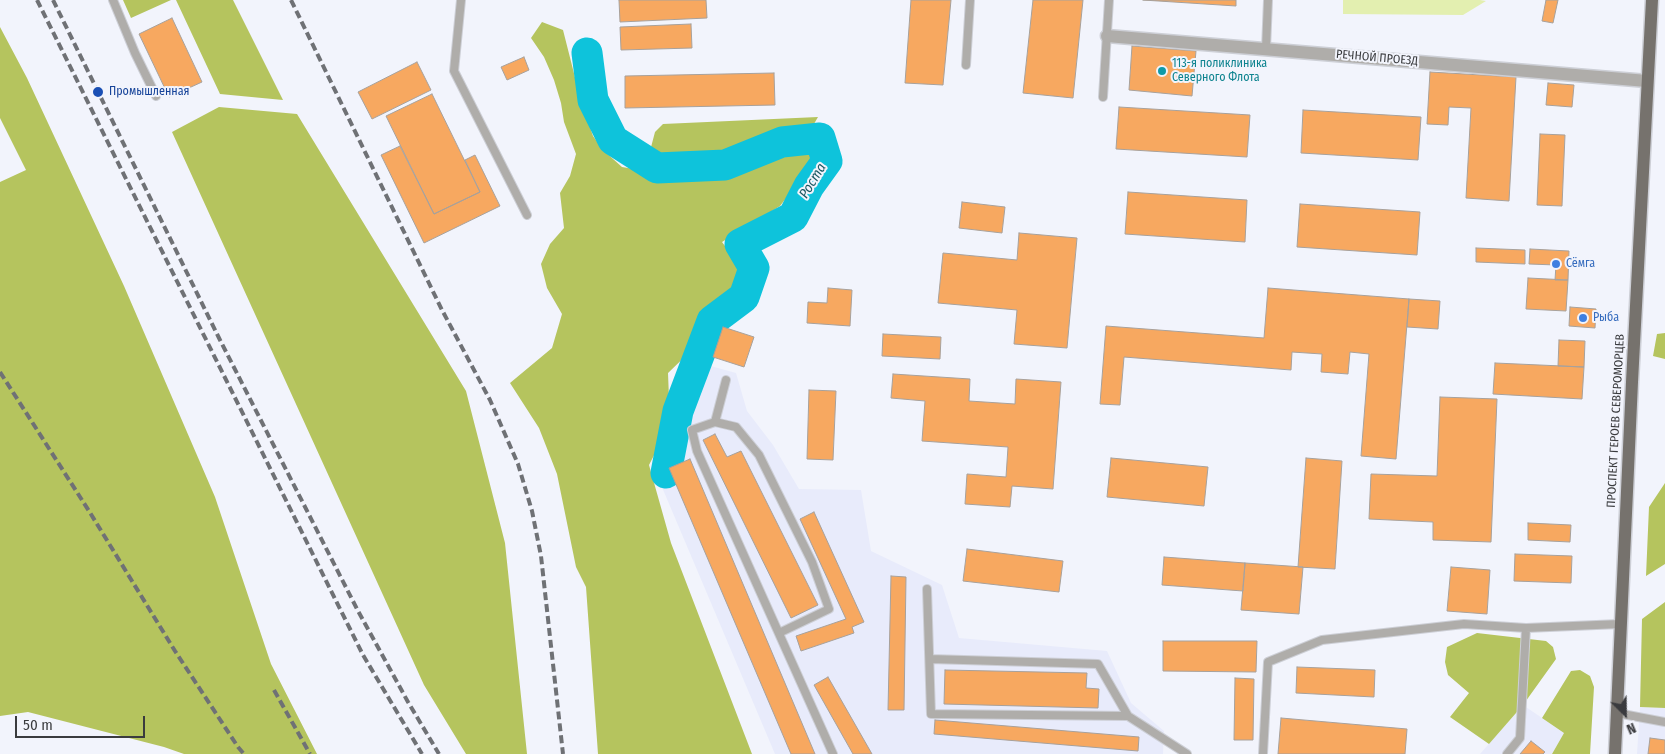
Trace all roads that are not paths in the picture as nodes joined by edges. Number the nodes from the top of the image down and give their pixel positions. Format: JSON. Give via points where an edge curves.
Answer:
{"nodes":[{"id":1,"x":113,"y":0,"type":"edge"},
{"id":2,"x":461,"y":0,"type":"edge"},
{"id":3,"x":970,"y":0,"type":"edge"},
{"id":4,"x":1109,"y":0,"type":"edge"},
{"id":5,"x":1268,"y":0,"type":"edge"},
{"id":6,"x":1652,"y":0,"type":"edge"},
{"id":7,"x":1107,"y":36,"type":"junction"},
{"id":8,"x":1266,"y":49,"type":"junction"},
{"id":9,"x":966,"y":65,"type":"dead end"},
{"id":10,"x":1647,"y":81,"type":"junction"},
{"id":11,"x":156,"y":96,"type":"dead end"},
{"id":12,"x":1103,"y":97,"type":"dead end"},
{"id":13,"x":528,"y":216,"type":"dead end"},
{"id":14,"x":726,"y":380,"type":"dead end"},
{"id":15,"x":715,"y":422,"type":"junction"},
{"id":16,"x":927,"y":589,"type":"dead end"},
{"id":17,"x":1620,"y":624,"type":"junction"},
{"id":18,"x":1526,"y":628,"type":"junction"},
{"id":19,"x":779,"y":633,"type":"junction"},
{"id":20,"x":930,"y":659,"type":"junction"},
{"id":21,"x":1617,"y":713,"type":"junction"},
{"id":22,"x":1128,"y":716,"type":"junction"},
{"id":23,"x":1665,"y":722,"type":"edge"},
{"id":24,"x":833,"y":754,"type":"edge"},
{"id":25,"x":1187,"y":754,"type":"edge"},
{"id":26,"x":1262,"y":754,"type":"edge"},
{"id":27,"x":1507,"y":754,"type":"edge"},
{"id":28,"x":1615,"y":754,"type":"edge"}],
"edges":[{"from":1,"to":11,"type":"lane"},
{"from":2,"to":13,"type":"lane","via":[[454,71]]},
{"from":3,"to":9,"type":"lane"},
{"from":4,"to":7,"type":"lane"},
{"from":5,"to":8,"type":"lane"},
{"from":6,"to":10,"type":"main road","name":"ПРОСПЕКТ ГЕРОЕВ СЕВЕРОМОРЦЕВ"},
{"from":7,"to":8,"type":"street","name":"РЕЧНОЙ ПРОЕЗД"},
{"from":7,"to":12,"type":"lane"},
{"from":8,"to":10,"type":"street","name":"РЕЧНОЙ ПРОЕЗД"},
{"from":10,"to":17,"type":"main road","name":"ПРОСПЕКТ ГЕРОЕВ СЕВЕРОМОРЦЕВ"},
{"from":14,"to":15,"type":"lane"},
{"from":15,"to":19,"type":"lane","via":[[692,430],[697,451]]},
{"from":15,"to":19,"type":"lane","via":[[736,426],[759,455],[812,562],[829,609]]},
{"from":16,"to":20,"type":"lane"},
{"from":17,"to":18,"type":"lane"},
{"from":17,"to":21,"type":"main road","name":"ПРОСПЕКТ ГЕРОЕВ СЕВЕРОМОРЦЕВ"},
{"from":18,"to":26,"type":"lane","via":[[1464,624],[1322,640],[1268,662]]},
{"from":18,"to":27,"type":"lane","via":[[1520,738]]},
{"from":19,"to":24,"type":"lane"},
{"from":20,"to":22,"type":"lane","via":[[1098,664]]},
{"from":20,"to":22,"type":"lane","via":[[931,714]]},
{"from":21,"to":23,"type":"lane"},
{"from":21,"to":28,"type":"main road","name":"ПРОСПЕКТ ГЕРОЕВ СЕВЕРОМОРЦЕВ"},
{"from":22,"to":25,"type":"lane"}]}
